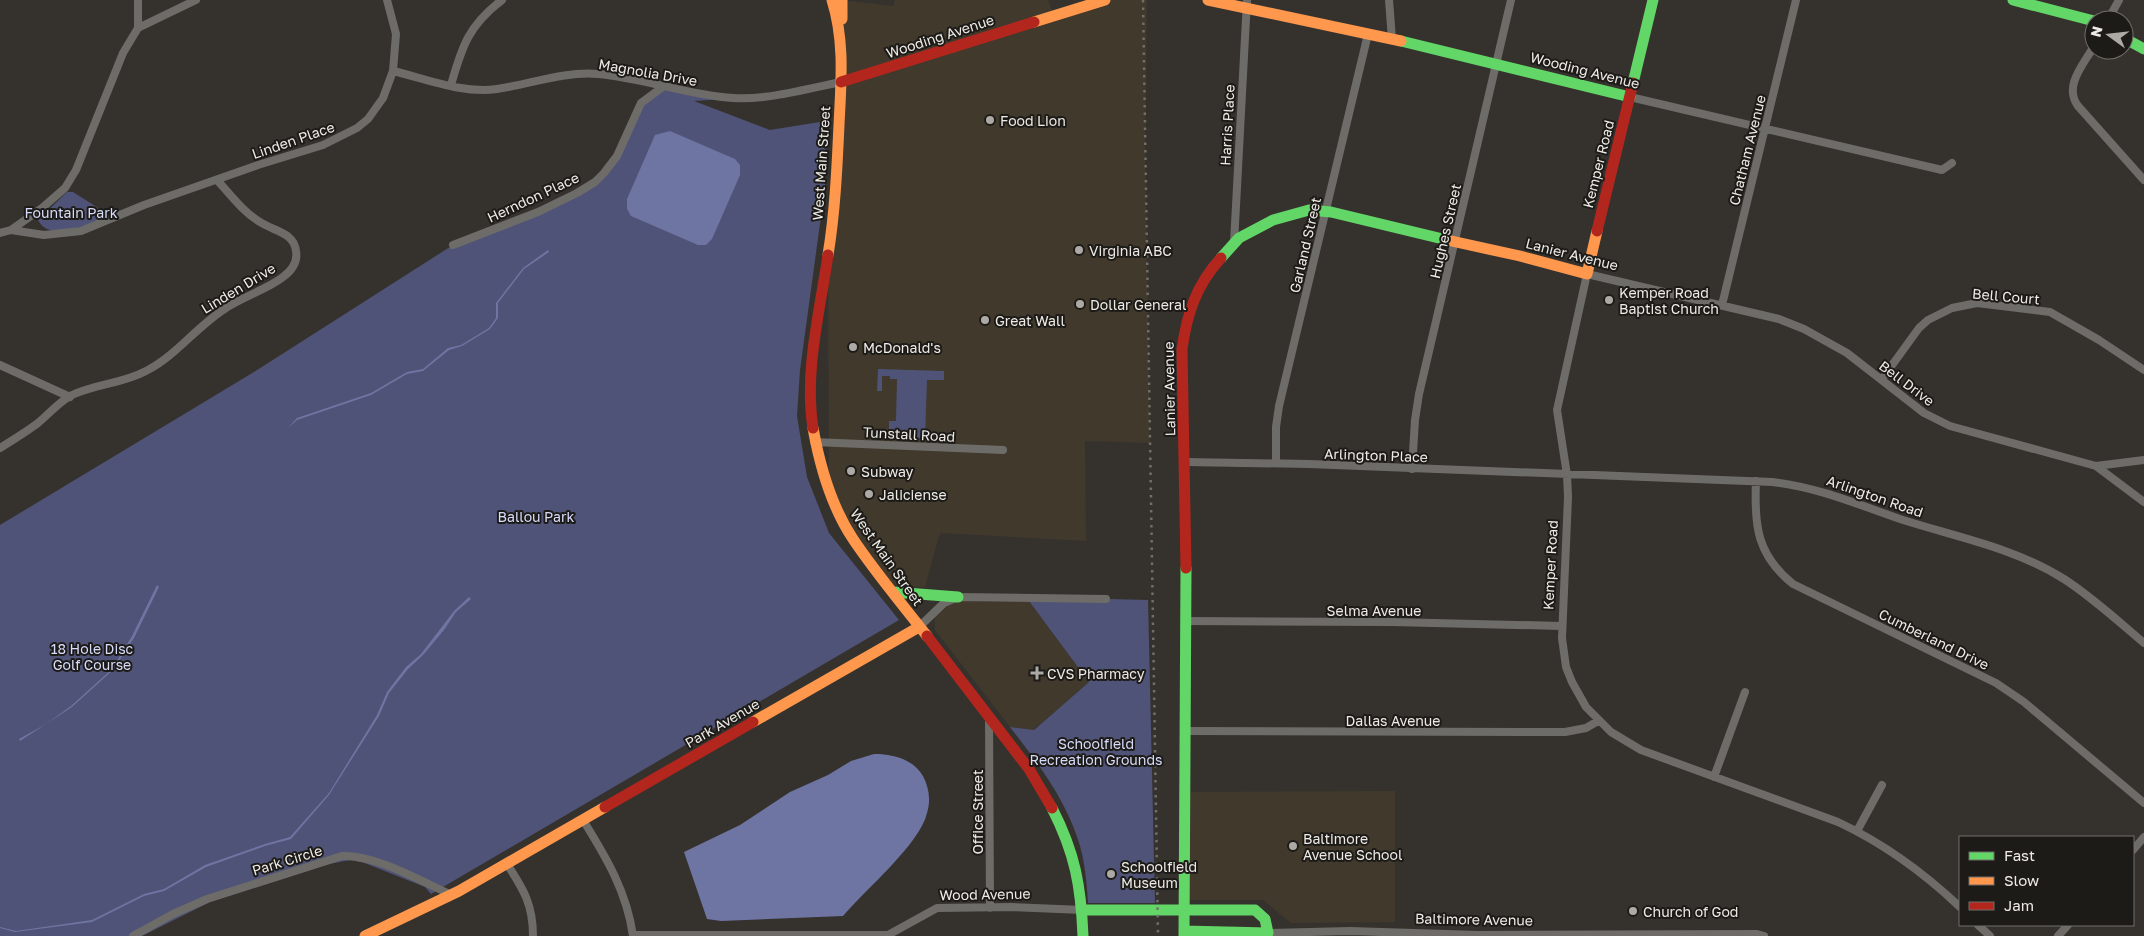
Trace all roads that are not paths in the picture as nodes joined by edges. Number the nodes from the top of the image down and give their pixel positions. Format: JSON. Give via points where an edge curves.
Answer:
{"nodes":[{"id":1,"x":138,"y":0,"type":"edge"},
{"id":2,"x":196,"y":0,"type":"edge"},
{"id":3,"x":387,"y":0,"type":"edge"},
{"id":4,"x":502,"y":0,"type":"edge"},
{"id":5,"x":832,"y":0,"type":"edge"},
{"id":6,"x":842,"y":0,"type":"edge"},
{"id":7,"x":1104,"y":0,"type":"edge"},
{"id":8,"x":1208,"y":0,"type":"edge"},
{"id":9,"x":1389,"y":0,"type":"edge"},
{"id":10,"x":1512,"y":0,"type":"edge"},
{"id":11,"x":1653,"y":0,"type":"edge"},
{"id":12,"x":1796,"y":0,"type":"edge"},
{"id":13,"x":2012,"y":0,"type":"edge"},
{"id":14,"x":1247,"y":4,"type":"edge"},
{"id":15,"x":2084,"y":18,"type":"edge"},
{"id":16,"x":138,"y":28,"type":"junction"},
{"id":17,"x":1368,"y":34,"type":"junction"},
{"id":18,"x":1392,"y":39,"type":"junction"},
{"id":19,"x":841,"y":46,"type":"junction"},
{"id":20,"x":2086,"y":60,"type":"edge"},
{"id":21,"x":1497,"y":64,"type":"junction"},
{"id":22,"x":393,"y":71,"type":"junction"},
{"id":23,"x":841,"y":82,"type":"junction"},
{"id":24,"x":451,"y":86,"type":"junction"},
{"id":25,"x":664,"y":86,"type":"junction"},
{"id":26,"x":1630,"y":97,"type":"junction"},
{"id":27,"x":1766,"y":129,"type":"junction"},
{"id":28,"x":1952,"y":163,"type":"dead end"},
{"id":29,"x":217,"y":180,"type":"junction"},
{"id":30,"x":2144,"y":180,"type":"edge"},
{"id":31,"x":1326,"y":211,"type":"junction"},
{"id":32,"x":12,"y":230,"type":"junction"},
{"id":33,"x":0,"y":233,"type":"edge"},
{"id":34,"x":1456,"y":241,"type":"junction"},
{"id":35,"x":1234,"y":243,"type":"junction"},
{"id":36,"x":453,"y":245,"type":"dead end"},
{"id":37,"x":1587,"y":274,"type":"junction"},
{"id":38,"x":1722,"y":305,"type":"junction"},
{"id":39,"x":0,"y":365,"type":"edge"},
{"id":40,"x":2144,"y":370,"type":"edge"},
{"id":41,"x":1882,"y":379,"type":"junction"},
{"id":42,"x":70,"y":397,"type":"junction"},
{"id":43,"x":814,"y":442,"type":"junction"},
{"id":44,"x":0,"y":448,"type":"edge"},
{"id":45,"x":1003,"y":450,"type":"dead end"},
{"id":46,"x":2144,"y":460,"type":"edge"},
{"id":47,"x":1185,"y":462,"type":"junction"},
{"id":48,"x":1276,"y":463,"type":"junction"},
{"id":49,"x":2096,"y":466,"type":"junction"},
{"id":50,"x":1412,"y":469,"type":"junction"},
{"id":51,"x":1567,"y":475,"type":"junction"},
{"id":52,"x":1756,"y":481,"type":"junction"},
{"id":53,"x":2144,"y":502,"type":"edge"},
{"id":54,"x":892,"y":592,"type":"junction"},
{"id":55,"x":958,"y":597,"type":"junction"},
{"id":56,"x":1106,"y":599,"type":"dead end"},
{"id":57,"x":1186,"y":621,"type":"junction"},
{"id":58,"x":918,"y":626,"type":"junction"},
{"id":59,"x":1562,"y":626,"type":"junction"},
{"id":60,"x":2144,"y":643,"type":"edge"},
{"id":61,"x":1745,"y":692,"type":"dead end"},
{"id":62,"x":989,"y":717,"type":"junction"},
{"id":63,"x":1598,"y":721,"type":"junction"},
{"id":64,"x":1185,"y":731,"type":"junction"},
{"id":65,"x":1714,"y":777,"type":"junction"},
{"id":66,"x":1882,"y":785,"type":"dead end"},
{"id":67,"x":2144,"y":803,"type":"edge"},
{"id":68,"x":584,"y":820,"type":"junction"},
{"id":69,"x":1857,"y":831,"type":"junction"},
{"id":70,"x":2144,"y":837,"type":"edge"},
{"id":71,"x":2134,"y":849,"type":"edge"},
{"id":72,"x":507,"y":864,"type":"junction"},
{"id":73,"x":452,"y":895,"type":"junction"},
{"id":74,"x":1959,"y":906,"type":"edge"},
{"id":75,"x":990,"y":908,"type":"junction"},
{"id":76,"x":1083,"y":910,"type":"junction"},
{"id":77,"x":1979,"y":926,"type":"edge"},
{"id":78,"x":2067,"y":926,"type":"edge"},
{"id":79,"x":1268,"y":932,"type":"junction"},
{"id":80,"x":1184,"y":933,"type":"edge"},
{"id":81,"x":1299,"y":934,"type":"edge"},
{"id":82,"x":133,"y":936,"type":"edge"},
{"id":83,"x":365,"y":936,"type":"edge"},
{"id":84,"x":533,"y":936,"type":"edge"},
{"id":85,"x":633,"y":936,"type":"edge"},
{"id":86,"x":1083,"y":936,"type":"edge"},
{"id":87,"x":1764,"y":936,"type":"edge"},
{"id":88,"x":1990,"y":936,"type":"edge"},
{"id":89,"x":2058,"y":936,"type":"edge"}],
"edges":[{"from":1,"to":16,"type":"street"},
{"from":2,"to":16,"type":"street"},
{"from":3,"to":22,"type":"street","name":"Linden Place","via":[[396,34]]},
{"from":4,"to":24,"type":"street","via":[[487,11],[469,34]]},
{"from":5,"to":19,"type":"street","name":"West Main Street"},
{"from":6,"to":19,"type":"street"},
{"from":7,"to":23,"type":"street","name":"Wooding Avenue"},
{"from":8,"to":14,"type":"street","name":"Wooding Avenue"},
{"from":9,"to":18,"type":"street"},
{"from":10,"to":21,"type":"street","name":"Hughes Street"},
{"from":11,"to":26,"type":"street","name":"Kemper Road"},
{"from":12,"to":27,"type":"street","name":"Chatham Avenue"},
{"from":13,"to":15,"type":"street"},
{"from":14,"to":17,"type":"street","name":"Wooding Avenue"},
{"from":14,"to":35,"type":"street","name":"Harris Place"},
{"from":16,"to":32,"type":"street","via":[[123,53],[88,144],[65,188]]},
{"from":17,"to":18,"type":"street","name":"Wooding Avenue"},
{"from":17,"to":31,"type":"street","name":"Garland Street"},
{"from":18,"to":21,"type":"street","name":"Wooding Avenue"},
{"from":19,"to":23,"type":"street","name":"West Main Street"},
{"from":20,"to":30,"type":"street","via":[[2073,82],[2072,95],[2078,106]]},
{"from":21,"to":26,"type":"street","name":"Wooding Avenue"},
{"from":21,"to":34,"type":"street","name":"Hughes Street"},
{"from":22,"to":24,"type":"street","name":"Magnolia Drive"},
{"from":22,"to":29,"type":"street","name":"Linden Place","via":[[383,98],[357,128],[323,145]]},
{"from":23,"to":25,"type":"street","name":"Magnolia Drive","via":[[749,98],[703,95]]},
{"from":23,"to":43,"type":"street","name":"West Main Street","via":[[835,205],[810,381]]},
{"from":24,"to":25,"type":"street","name":"Magnolia Drive","via":[[497,89],[578,74],[618,77]]},
{"from":25,"to":36,"type":"street","name":"Herndon Place","via":[[641,103],[617,156],[595,182],[538,212]]},
{"from":26,"to":27,"type":"street","name":"Wooding Avenue"},
{"from":26,"to":37,"type":"street","name":"Kemper Road"},
{"from":27,"to":28,"type":"street","name":"Wooding Avenue","via":[[1942,170]]},
{"from":27,"to":38,"type":"street","name":"Chatham Avenue"},
{"from":29,"to":32,"type":"street","via":[[72,234],[44,235]]},
{"from":29,"to":42,"type":"street","name":"Linden Drive","via":[[258,221],[290,238],[296,250],[294,265],[283,277],[226,307],[155,366],[134,377],[86,389]]},
{"from":31,"to":34,"type":"street","name":"Lanier Avenue"},
{"from":31,"to":35,"type":"street","name":"Lanier Avenue","via":[[1309,210],[1283,216]]},
{"from":31,"to":48,"type":"street","name":"Garland Street","via":[[1279,406]]},
{"from":32,"to":33,"type":"street"},
{"from":34,"to":37,"type":"street","name":"Lanier Avenue"},
{"from":34,"to":50,"type":"street","name":"Hughes Street","via":[[1419,394]]},
{"from":35,"to":47,"type":"street","name":"Lanier Avenue","via":[[1204,278],[1186,321],[1182,350]]},
{"from":37,"to":38,"type":"street","name":"Lanier Avenue"},
{"from":37,"to":51,"type":"street","name":"Kemper Road","via":[[1558,401],[1558,423]]},
{"from":38,"to":41,"type":"street","name":"Bell Drive","via":[[1779,319],[1804,329],[1847,353]]},
{"from":39,"to":42,"type":"street"},
{"from":40,"to":41,"type":"street","name":"Bell Court","via":[[2050,312],[1977,303],[1952,308],[1928,320]]},
{"from":41,"to":49,"type":"street","name":"Bell Drive","via":[[1924,414],[1950,426]]},
{"from":42,"to":44,"type":"street","name":"Linden Drive"},
{"from":43,"to":45,"type":"street","name":"Tunstall Road"},
{"from":43,"to":54,"type":"street","name":"West Main Street","via":[[821,473],[840,518]]},
{"from":46,"to":49,"type":"street","name":"Bell Drive"},
{"from":47,"to":48,"type":"street","name":"Arlington Place"},
{"from":47,"to":57,"type":"street","name":"Lanier Avenue"},
{"from":48,"to":50,"type":"street","name":"Arlington Place"},
{"from":49,"to":53,"type":"street"},
{"from":50,"to":51,"type":"street","name":"Arlington Place"},
{"from":51,"to":52,"type":"street","name":"Arlington Road"},
{"from":51,"to":59,"type":"street","name":"Kemper Road"},
{"from":52,"to":60,"type":"street","name":"Arlington Road","via":[[1819,490],[2022,558],[2063,578]]},
{"from":52,"to":67,"type":"street","name":"Cumberland Drive","via":[[1759,539],[1766,555],[1793,584],[1996,683],[2024,702]]},
{"from":54,"to":55,"type":"street"},
{"from":54,"to":58,"type":"street","name":"West Main Street"},
{"from":55,"to":56,"type":"street"},
{"from":55,"to":58,"type":"street","name":"Park Avenue","via":[[944,603]]},
{"from":57,"to":59,"type":"street","name":"Selma Avenue"},
{"from":57,"to":64,"type":"street","name":"Lanier Avenue"},
{"from":58,"to":62,"type":"street","name":"West Main Street"},
{"from":58,"to":68,"type":"street","name":"Park Avenue"},
{"from":59,"to":63,"type":"street","name":"Kemper Road","via":[[1564,654],[1572,682]]},
{"from":61,"to":65,"type":"street"},
{"from":62,"to":75,"type":"street","name":"Office Street"},
{"from":62,"to":76,"type":"street","name":"West Main Street","via":[[1032,772],[1062,825],[1072,852]]},
{"from":63,"to":64,"type":"street","name":"Dallas Avenue","via":[[1586,728],[1565,732]]},
{"from":63,"to":65,"type":"street","name":"Kemper Road","via":[[1641,750]]},
{"from":64,"to":80,"type":"street","name":"Lanier Avenue"},
{"from":65,"to":69,"type":"street","name":"Kemper Road"},
{"from":66,"to":69,"type":"street"},
{"from":68,"to":72,"type":"street","name":"Park Avenue"},
{"from":68,"to":85,"type":"street","via":[[615,873]]},
{"from":69,"to":74,"type":"street","name":"Kemper Road","via":[[1898,854]]},
{"from":70,"to":71,"type":"street"},
{"from":72,"to":73,"type":"street","name":"Park Avenue"},
{"from":72,"to":84,"type":"street","via":[[528,900]]},
{"from":73,"to":82,"type":"street","name":"Park Circle","via":[[374,861],[342,856],[207,899]]},
{"from":73,"to":83,"type":"street","name":"Park Avenue"},
{"from":75,"to":76,"type":"street","name":"Wood Avenue"},
{"from":75,"to":85,"type":"street","name":"Wood Avenue","via":[[937,908],[888,935]]},
{"from":76,"to":79,"type":"street","name":"Wood Avenue","via":[[1254,910],[1264,916]]},
{"from":76,"to":86,"type":"street","name":"West Main Street"},
{"from":77,"to":88,"type":"street"},
{"from":78,"to":89,"type":"street"},
{"from":79,"to":80,"type":"street","name":"Baltimore Avenue"},
{"from":79,"to":81,"type":"street","name":"Baltimore Avenue"},
{"from":81,"to":87,"type":"street","name":"Baltimore Avenue","via":[[1350,931]]}]}
